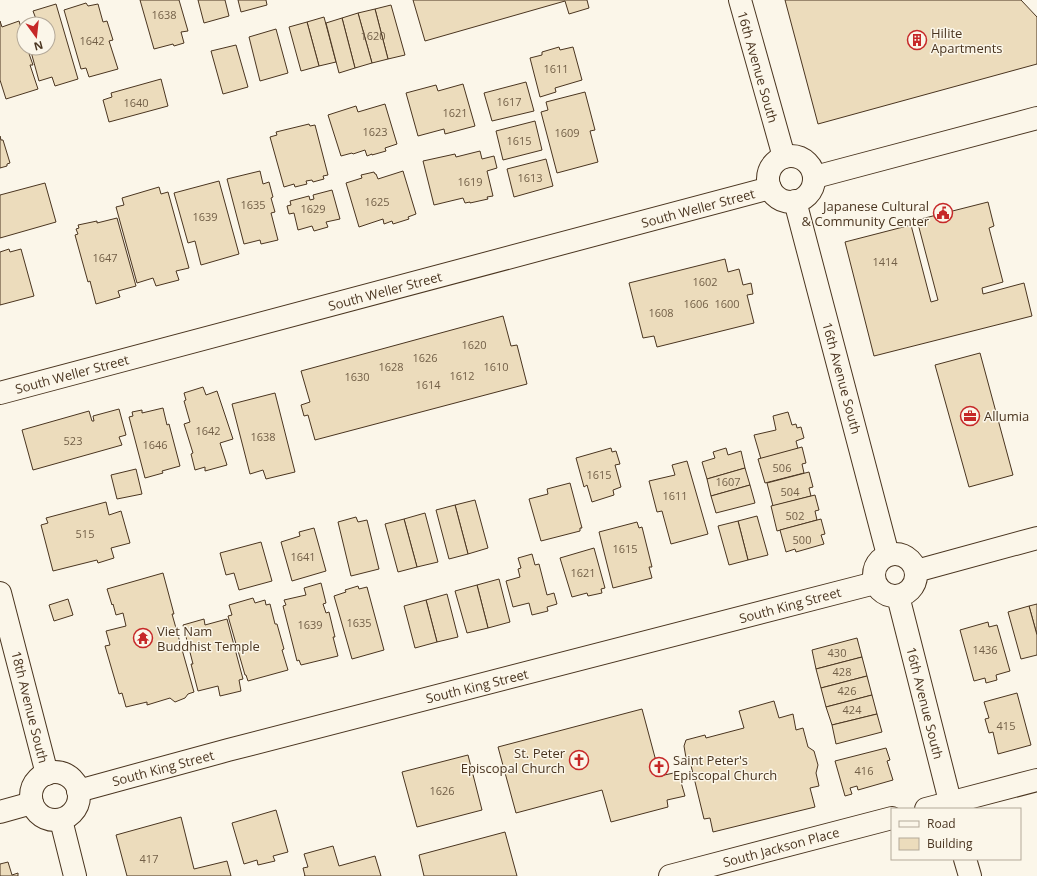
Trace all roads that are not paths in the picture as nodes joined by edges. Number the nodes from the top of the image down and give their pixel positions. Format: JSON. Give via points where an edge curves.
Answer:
{"nodes":[{"id":1,"x":740,"y":0,"type":"edge"},
{"id":2,"x":1037,"y":118,"type":"edge"},
{"id":3,"x":784,"y":157,"type":"junction"},
{"id":4,"x":815,"y":177,"type":"junction"},
{"id":5,"x":770,"y":188,"type":"junction"},
{"id":6,"x":796,"y":201,"type":"junction"},
{"id":7,"x":0,"y":393,"type":"edge"},
{"id":8,"x":1037,"y":538,"type":"edge"},
{"id":9,"x":888,"y":555,"type":"junction"},
{"id":10,"x":916,"y":571,"type":"junction"},
{"id":11,"x":875,"y":583,"type":"junction"},
{"id":12,"x":0,"y":593,"type":"edge"},
{"id":13,"x":898,"y":596,"type":"junction"},
{"id":14,"x":47,"y":774,"type":"junction"},
{"id":15,"x":1037,"y":780,"type":"edge"},
{"id":16,"x":78,"y":791,"type":"junction"},
{"id":17,"x":32,"y":803,"type":"junction"},
{"id":18,"x":951,"y":806,"type":"edge"},
{"id":19,"x":934,"y":808,"type":"edge"},
{"id":20,"x":0,"y":812,"type":"edge"},
{"id":21,"x":891,"y":818,"type":"edge"},
{"id":22,"x":61,"y":820,"type":"junction"},
{"id":23,"x":965,"y":860,"type":"edge"},
{"id":24,"x":75,"y":876,"type":"edge"},
{"id":25,"x":670,"y":876,"type":"edge"},
{"id":26,"x":970,"y":876,"type":"edge"}],
"edges":[{"from":1,"to":3,"type":"street","name":"16th Avenue South"},
{"from":2,"to":4,"type":"street"},
{"from":3,"to":4,"type":"street","via":[[789,155],[804,159]]},
{"from":3,"to":5,"type":"street","via":[[771,166],[768,174]]},
{"from":4,"to":6,"type":"street","via":[[810,192]]},
{"from":5,"to":6,"type":"street","via":[[775,196],[782,200]]},
{"from":5,"to":7,"type":"street","name":"South Weller Street"},
{"from":6,"to":9,"type":"street","name":"16th Avenue South"},
{"from":8,"to":10,"type":"street"},
{"from":9,"to":10,"type":"street","via":[[902,555],[908,558]]},
{"from":9,"to":11,"type":"street","via":[[882,558],[874,570]]},
{"from":10,"to":13,"type":"street","via":[[916,582],[912,588]]},
{"from":11,"to":13,"type":"street","via":[[886,595]]},
{"from":11,"to":16,"type":"street","name":"South King Street"},
{"from":12,"to":14,"type":"street","name":"18th Avenue South"},
{"from":13,"to":18,"type":"street","name":"16th Avenue South"},
{"from":14,"to":16,"type":"street","via":[[54,772],[69,776],[75,782]]},
{"from":14,"to":17,"type":"street","via":[[35,784]]},
{"from":15,"to":18,"type":"street"},
{"from":16,"to":22,"type":"street","via":[[78,804],[74,811]]},
{"from":17,"to":20,"type":"street"},
{"from":17,"to":22,"type":"street","via":[[38,814],[45,818]]},
{"from":18,"to":19,"type":"street"},
{"from":21,"to":25,"type":"street","name":"South Jackson Place"},
{"from":22,"to":24,"type":"street"},
{"from":23,"to":26,"type":"street"}]}
